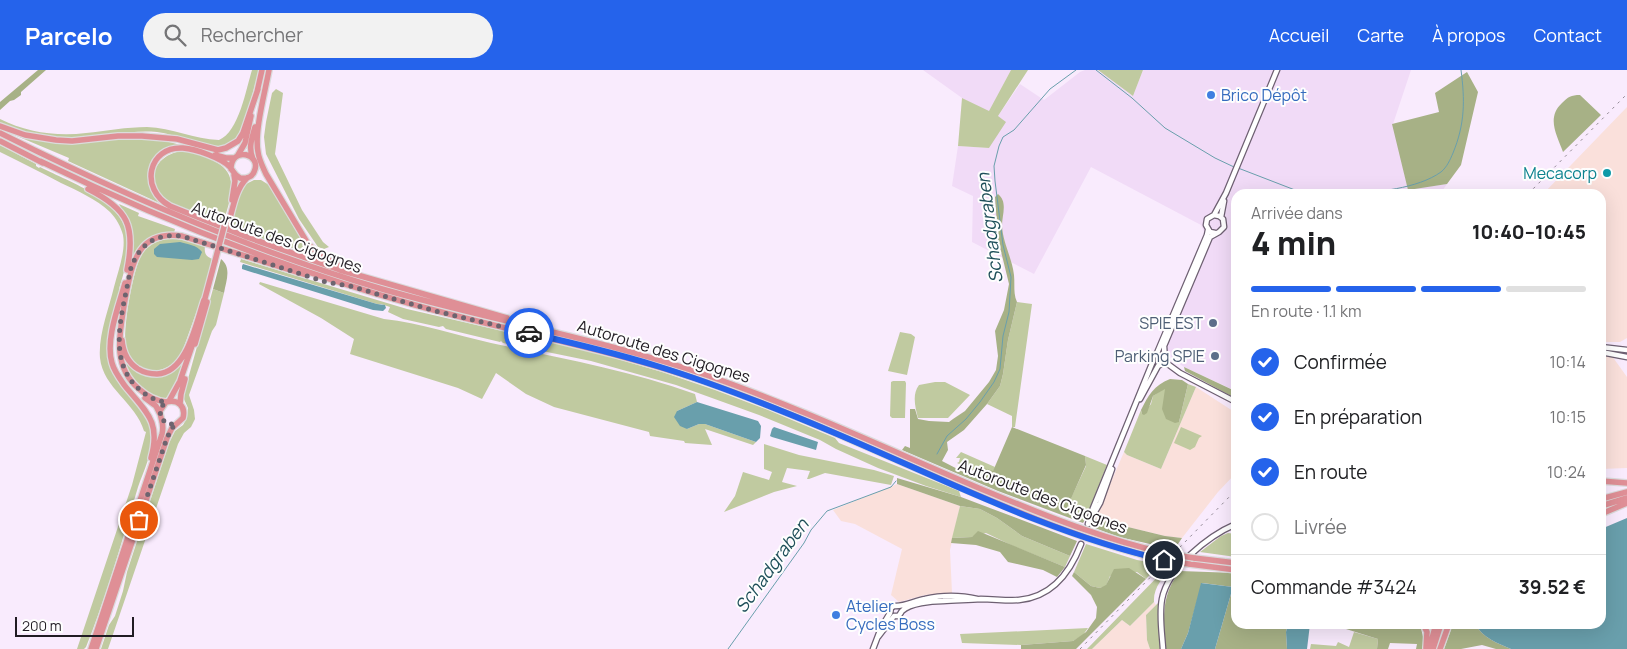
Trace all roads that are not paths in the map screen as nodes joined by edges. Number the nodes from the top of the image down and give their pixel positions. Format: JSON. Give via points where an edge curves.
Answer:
{"nodes":[{"id":1,"x":262,"y":70,"type":"edge"},
{"id":2,"x":268,"y":70,"type":"edge"},
{"id":3,"x":1277,"y":70,"type":"edge"},
{"id":4,"x":258,"y":89,"type":"junction"},
{"id":5,"x":0,"y":126,"type":"edge"},
{"id":6,"x":0,"y":133,"type":"edge"},
{"id":7,"x":153,"y":137,"type":"junction"},
{"id":8,"x":0,"y":141,"type":"edge"},
{"id":9,"x":236,"y":157,"type":"junction"},
{"id":10,"x":253,"y":159,"type":"junction"},
{"id":11,"x":40,"y":161,"type":"junction"},
{"id":12,"x":233,"y":172,"type":"junction"},
{"id":13,"x":247,"y":178,"type":"junction"},
{"id":14,"x":1226,"y":193,"type":"junction"},
{"id":15,"x":1214,"y":215,"type":"junction"},
{"id":16,"x":1221,"y":217,"type":"junction"},
{"id":17,"x":227,"y":224,"type":"junction"},
{"id":18,"x":1208,"y":230,"type":"junction"},
{"id":19,"x":1215,"y":233,"type":"junction"},
{"id":20,"x":217,"y":261,"type":"junction"},
{"id":21,"x":125,"y":281,"type":"junction"},
{"id":22,"x":387,"y":284,"type":"junction"},
{"id":23,"x":350,"y":286,"type":"junction"},
{"id":24,"x":125,"y":300,"type":"junction"},
{"id":25,"x":204,"y":300,"type":"junction"},
{"id":26,"x":549,"y":331,"type":"junction"},
{"id":27,"x":1606,"y":348,"type":"edge"},
{"id":28,"x":1627,"y":349,"type":"edge"},
{"id":29,"x":1157,"y":353,"type":"junction"},
{"id":30,"x":1606,"y":353,"type":"edge"},
{"id":31,"x":1164,"y":355,"type":"junction"},
{"id":32,"x":1626,"y":357,"type":"edge"},
{"id":33,"x":1153,"y":361,"type":"junction"},
{"id":34,"x":1165,"y":362,"type":"junction"},
{"id":35,"x":1158,"y":366,"type":"junction"},
{"id":36,"x":1231,"y":399,"type":"edge"},
{"id":37,"x":168,"y":401,"type":"junction"},
{"id":38,"x":180,"y":404,"type":"junction"},
{"id":39,"x":161,"y":417,"type":"junction"},
{"id":40,"x":176,"y":424,"type":"junction"},
{"id":41,"x":1606,"y":481,"type":"edge"},
{"id":42,"x":1627,"y":483,"type":"edge"},
{"id":43,"x":1627,"y":492,"type":"edge"},
{"id":44,"x":1606,"y":498,"type":"edge"},
{"id":45,"x":1627,"y":498,"type":"edge"},
{"id":46,"x":1627,"y":503,"type":"edge"},
{"id":47,"x":1606,"y":504,"type":"edge"},
{"id":48,"x":139,"y":505,"type":"junction"},
{"id":49,"x":1606,"y":512,"type":"edge"},
{"id":50,"x":1231,"y":527,"type":"edge"},
{"id":51,"x":1081,"y":544,"type":"dead end"},
{"id":52,"x":1231,"y":562,"type":"edge"},
{"id":53,"x":1231,"y":569,"type":"edge"},
{"id":54,"x":900,"y":609,"type":"junction"},
{"id":55,"x":892,"y":614,"type":"junction"},
{"id":56,"x":1426,"y":629,"type":"edge"},
{"id":57,"x":1434,"y":629,"type":"edge"},
{"id":58,"x":1439,"y":629,"type":"edge"},
{"id":59,"x":1445,"y":629,"type":"edge"},
{"id":60,"x":99,"y":633,"type":"junction"},
{"id":61,"x":90,"y":649,"type":"edge"},
{"id":62,"x":97,"y":649,"type":"edge"},
{"id":63,"x":873,"y":649,"type":"edge"},
{"id":64,"x":1163,"y":649,"type":"edge"},
{"id":65,"x":1427,"y":649,"type":"edge"},
{"id":66,"x":1433,"y":649,"type":"edge"},
{"id":67,"x":1439,"y":649,"type":"edge"}],
"edges":[{"from":1,"to":4,"type":"highway"},
{"from":2,"to":10,"type":"highway","via":[[251,144]]},
{"from":2,"to":22,"type":"highway","via":[[257,136],[258,152],[266,174],[314,251],[341,267]]},
{"from":3,"to":14,"type":"main road"},
{"from":4,"to":7,"type":"highway","via":[[243,133],[238,141],[226,148],[218,150]]},
{"from":4,"to":9,"type":"highway","via":[[247,136]]},
{"from":5,"to":7,"type":"highway","via":[[56,140]]},
{"from":6,"to":26,"type":"highway","name":"Autoroute des Cigognes","via":[[148,203],[269,252],[424,301]]},
{"from":7,"to":9,"type":"highway","via":[[176,141],[226,158]]},
{"from":8,"to":11,"type":"highway"},
{"from":9,"to":10,"type":"highway","via":[[246,154]]},
{"from":9,"to":12,"type":"highway","via":[[232,161]]},
{"from":10,"to":13,"type":"highway","via":[[255,170]]},
{"from":11,"to":21,"type":"highway","via":[[108,200],[122,213],[131,240]]},
{"from":11,"to":23,"type":"highway","name":"Autoroute des Cigognes","via":[[215,239]]},
{"from":12,"to":13,"type":"highway","via":[[240,178]]},
{"from":12,"to":17,"type":"highway","via":[[234,188]]},
{"from":12,"to":22,"type":"highway","via":[[219,160],[177,148],[167,151],[155,163],[152,185],[164,203],[190,215],[291,254]]},
{"from":13,"to":17,"type":"highway","via":[[241,185]]},
{"from":14,"to":15,"type":"main road"},
{"from":14,"to":16,"type":"main road"},
{"from":15,"to":16,"type":"main road"},
{"from":15,"to":18,"type":"main road","via":[[1206,221]]},
{"from":16,"to":19,"type":"main road","via":[[1224,227]]},
{"from":17,"to":20,"type":"highway","bridge":true},
{"from":18,"to":19,"type":"main road"},
{"from":18,"to":29,"type":"main road"},
{"from":19,"to":31,"type":"main road","via":[[1210,237],[1164,346]]},
{"from":20,"to":25,"type":"highway"},
{"from":20,"to":38,"type":"highway"},
{"from":21,"to":39,"type":"highway","via":[[116,337],[118,364],[129,383],[156,406]]},
{"from":21,"to":48,"type":"highway","via":[[110,344],[111,360],[147,413],[155,431],[154,448]]},
{"from":22,"to":26,"type":"highway"},
{"from":23,"to":24,"type":"highway","via":[[326,282],[182,236],[166,235],[141,249],[130,271]]},
{"from":23,"to":53,"type":"highway","name":"Autoroute des Cigognes","bridge":true,"via":[[681,373],[767,405],[1081,537],[1164,560]]},
{"from":24,"to":25,"type":"highway","via":[[124,353],[138,369],[156,374],[168,371],[180,361]]},
{"from":24,"to":37,"type":"highway","via":[[119,341],[124,369],[143,393],[156,400]]},
{"from":25,"to":37,"type":"highway","via":[[190,356]]},
{"from":26,"to":52,"type":"highway","name":"Autoroute des Cigognes","bridge":true,"via":[[631,351],[712,377],[798,410],[1051,518],[1118,541],[1170,554]]},
{"from":27,"to":28,"type":"main road"},
{"from":29,"to":31,"type":"main road"},
{"from":29,"to":33,"type":"main road"},
{"from":30,"to":32,"type":"main road"},
{"from":31,"to":34,"type":"main road"},
{"from":33,"to":35,"type":"main road"},
{"from":33,"to":35,"type":"main road","via":[[1088,524],[1100,503],[1136,408]]},
{"from":34,"to":35,"type":"main road"},
{"from":34,"to":36,"type":"main road"},
{"from":37,"to":38,"type":"highway"},
{"from":37,"to":39,"type":"highway","via":[[161,407]]},
{"from":38,"to":40,"type":"highway","via":[[184,414]]},
{"from":39,"to":40,"type":"highway","via":[[167,424]]},
{"from":39,"to":48,"type":"highway","via":[[162,434]]},
{"from":40,"to":60,"type":"highway","via":[[164,445]]},
{"from":41,"to":42,"type":"highway"},
{"from":43,"to":44,"type":"highway"},
{"from":45,"to":47,"type":"highway"},
{"from":46,"to":49,"type":"highway"},
{"from":48,"to":60,"type":"highway"},
{"from":50,"to":64,"type":"main road","via":[[1205,542],[1171,578],[1161,605]]},
{"from":51,"to":54,"type":"main road","via":[[1061,580],[1030,598],[930,598]]},
{"from":54,"to":55,"type":"main road","via":[[899,616]]},
{"from":54,"to":55,"type":"main road","via":[[892,607]]},
{"from":55,"to":63,"type":"main road","via":[[881,628]]},
{"from":56,"to":65,"type":"highway"},
{"from":57,"to":65,"type":"highway"},
{"from":58,"to":66,"type":"highway"},
{"from":59,"to":67,"type":"highway"},
{"from":60,"to":61,"type":"highway"},
{"from":60,"to":62,"type":"highway"}]}
